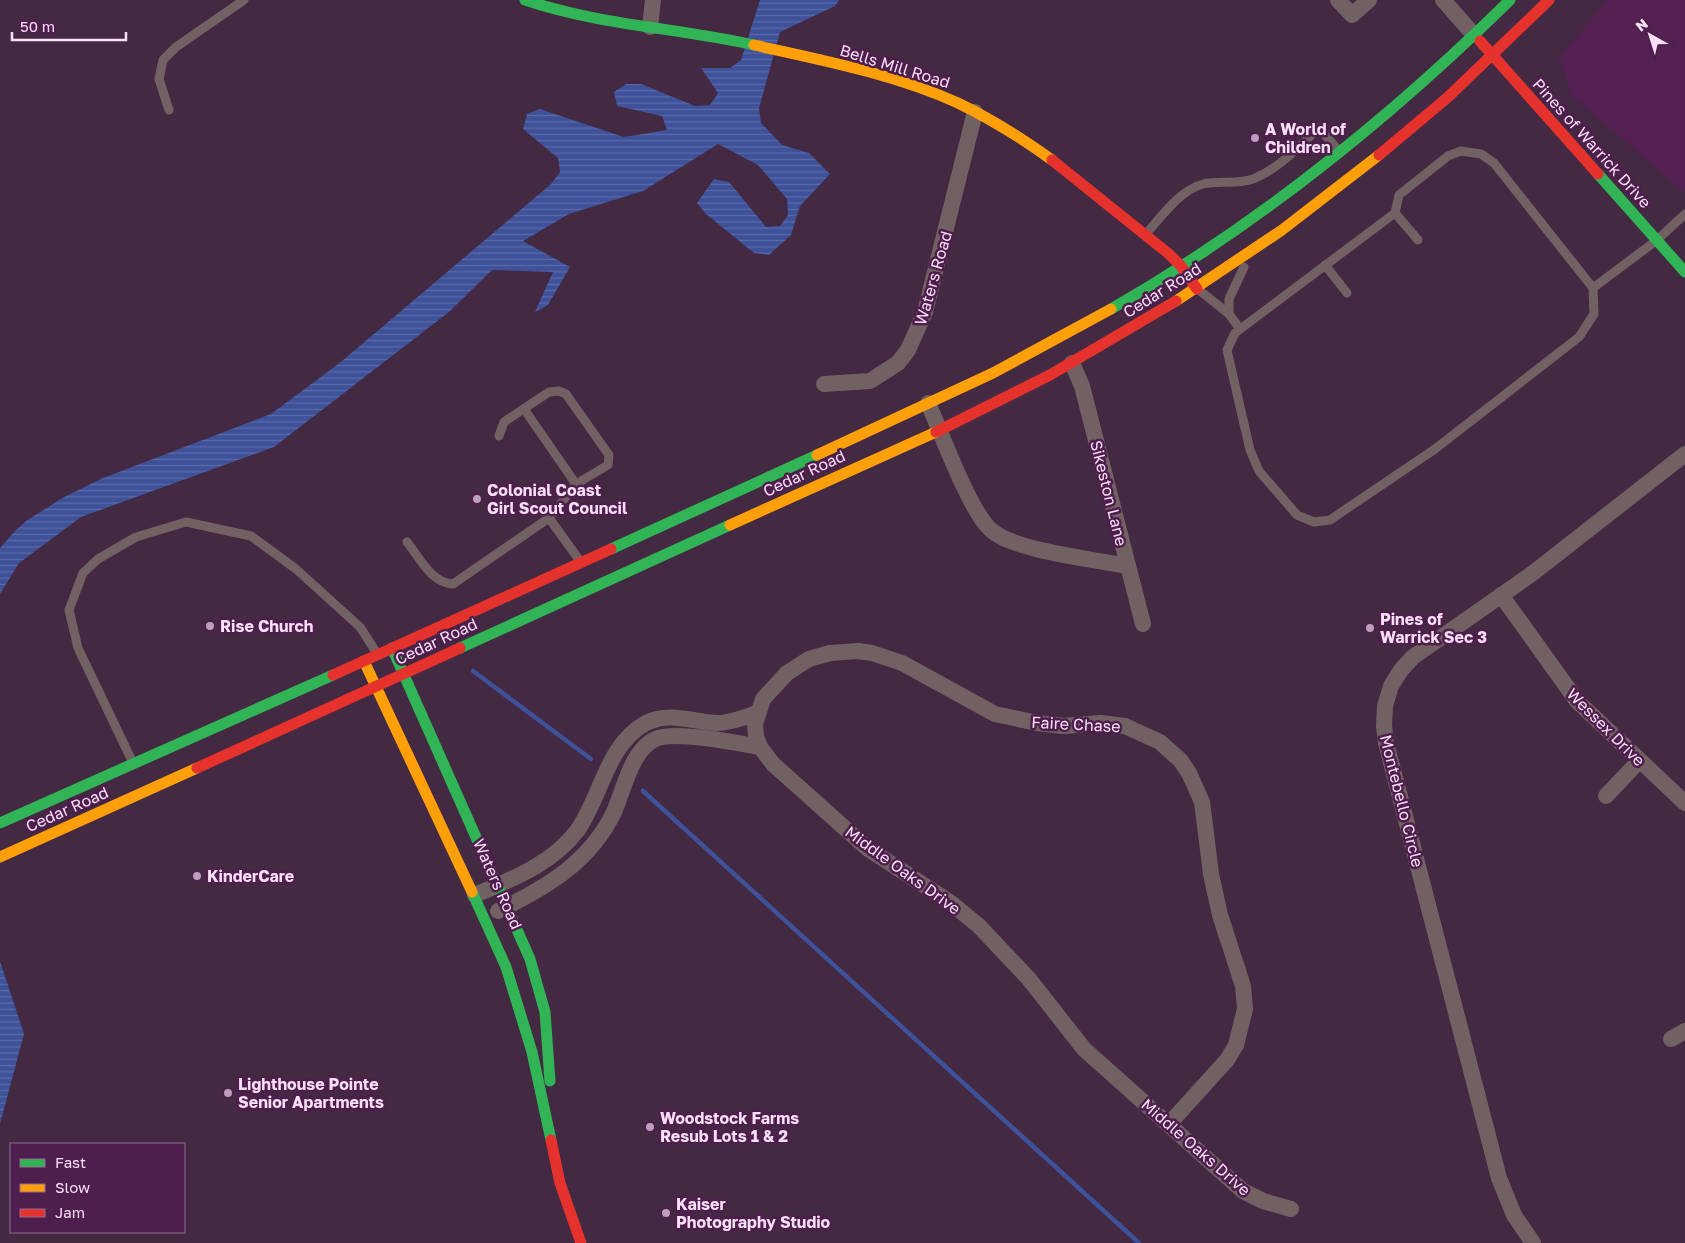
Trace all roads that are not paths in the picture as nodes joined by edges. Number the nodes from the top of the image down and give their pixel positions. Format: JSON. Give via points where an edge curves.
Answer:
{"nodes":[{"id":1,"x":244,"y":0,"type":"edge"},
{"id":2,"x":524,"y":0,"type":"edge"},
{"id":3,"x":653,"y":0,"type":"edge"},
{"id":4,"x":1338,"y":0,"type":"edge"},
{"id":5,"x":1369,"y":0,"type":"edge"},
{"id":6,"x":1443,"y":0,"type":"edge"},
{"id":7,"x":1510,"y":0,"type":"edge"},
{"id":8,"x":1549,"y":0,"type":"edge"},
{"id":9,"x":650,"y":27,"type":"junction"},
{"id":10,"x":1474,"y":35,"type":"junction"},
{"id":11,"x":1493,"y":55,"type":"junction"},
{"id":12,"x":169,"y":110,"type":"dead end"},
{"id":13,"x":975,"y":112,"type":"junction"},
{"id":14,"x":1339,"y":152,"type":"junction"},
{"id":15,"x":1396,"y":212,"type":"junction"},
{"id":16,"x":1685,"y":214,"type":"edge"},
{"id":17,"x":1146,"y":234,"type":"junction"},
{"id":18,"x":1418,"y":240,"type":"dead end"},
{"id":19,"x":1656,"y":240,"type":"junction"},
{"id":20,"x":1254,"y":250,"type":"junction"},
{"id":21,"x":1325,"y":265,"type":"junction"},
{"id":22,"x":1181,"y":266,"type":"junction"},
{"id":23,"x":1685,"y":272,"type":"edge"},
{"id":24,"x":1594,"y":288,"type":"junction"},
{"id":25,"x":1197,"y":289,"type":"junction"},
{"id":26,"x":1347,"y":292,"type":"dead end"},
{"id":27,"x":1229,"y":314,"type":"junction"},
{"id":28,"x":1240,"y":329,"type":"junction"},
{"id":29,"x":1072,"y":363,"type":"junction"},
{"id":30,"x":824,"y":384,"type":"dead end"},
{"id":31,"x":928,"y":403,"type":"junction"},
{"id":32,"x":524,"y":409,"type":"junction"},
{"id":33,"x":939,"y":428,"type":"junction"},
{"id":34,"x":499,"y":436,"type":"dead end"},
{"id":35,"x":1685,"y":454,"type":"edge"},
{"id":36,"x":576,"y":484,"type":"junction"},
{"id":37,"x":549,"y":518,"type":"junction"},
{"id":38,"x":407,"y":542,"type":"dead end"},
{"id":39,"x":581,"y":562,"type":"junction"},
{"id":40,"x":1127,"y":566,"type":"junction"},
{"id":41,"x":1501,"y":595,"type":"junction"},
{"id":42,"x":1142,"y":624,"type":"dead end"},
{"id":43,"x":392,"y":648,"type":"junction"},
{"id":44,"x":378,"y":654,"type":"junction"},
{"id":45,"x":364,"y":661,"type":"junction"},
{"id":46,"x":403,"y":674,"type":"junction"},
{"id":47,"x":376,"y":686,"type":"junction"},
{"id":48,"x":757,"y":713,"type":"junction"},
{"id":49,"x":760,"y":747,"type":"junction"},
{"id":50,"x":1639,"y":761,"type":"junction"},
{"id":51,"x":134,"y":765,"type":"junction"},
{"id":52,"x":1606,"y":796,"type":"dead end"},
{"id":53,"x":1685,"y":804,"type":"edge"},
{"id":54,"x":0,"y":823,"type":"edge"},
{"id":55,"x":0,"y":857,"type":"edge"},
{"id":56,"x":498,"y":885,"type":"junction"},
{"id":57,"x":475,"y":895,"type":"junction"},
{"id":58,"x":508,"y":906,"type":"junction"},
{"id":59,"x":485,"y":918,"type":"junction"},
{"id":60,"x":1169,"y":1124,"type":"junction"},
{"id":61,"x":548,"y":1133,"type":"junction"},
{"id":62,"x":1291,"y":1209,"type":"dead end"},
{"id":63,"x":581,"y":1243,"type":"edge"},
{"id":64,"x":1533,"y":1243,"type":"edge"}],
"edges":[{"from":1,"to":12,"type":"lane","via":[[162,60],[159,79]]},
{"from":2,"to":9,"type":"main road","name":"Bells Mill Road","via":[[573,16]]},
{"from":3,"to":9,"type":"street"},
{"from":4,"to":5,"type":"street","via":[[1352,15]]},
{"from":6,"to":10,"type":"street"},
{"from":7,"to":10,"type":"main road","name":"Cedar Road"},
{"from":8,"to":11,"type":"main road","name":"Cedar Road"},
{"from":9,"to":13,"type":"main road","name":"Bells Mill Road","via":[[739,41],[910,84]]},
{"from":10,"to":11,"type":"main road","name":"Pines of Warrick Drive"},
{"from":10,"to":14,"type":"main road","name":"Cedar Road"},
{"from":11,"to":19,"type":"main road","name":"Pines of Warrick Drive"},
{"from":11,"to":20,"type":"main road","name":"Cedar Road","via":[[1356,174]]},
{"from":13,"to":17,"type":"main road","name":"Bells Mill Road","via":[[1054,161]]},
{"from":13,"to":30,"type":"street","name":"Waters Road","via":[[926,312],[908,350],[898,363],[870,380]]},
{"from":14,"to":17,"type":"lane","via":[[1319,128],[1279,166],[1252,179],[1204,184],[1189,190]]},
{"from":14,"to":22,"type":"main road","name":"Cedar Road","via":[[1273,204]]},
{"from":15,"to":18,"type":"lane"},
{"from":15,"to":21,"type":"lane"},
{"from":15,"to":24,"type":"lane","via":[[1399,195],[1448,156],[1461,151],[1482,154],[1494,163]]},
{"from":16,"to":19,"type":"lane"},
{"from":17,"to":22,"type":"main road","name":"Bells Mill Road"},
{"from":19,"to":23,"type":"main road","name":"Pines of Warrick Drive"},
{"from":19,"to":24,"type":"lane"},
{"from":20,"to":25,"type":"main road","name":"Cedar Road"},
{"from":20,"to":27,"type":"lane","via":[[1235,283],[1229,299]]},
{"from":21,"to":26,"type":"lane"},
{"from":21,"to":28,"type":"lane"},
{"from":22,"to":25,"type":"main road","name":"Bells Mill Road"},
{"from":22,"to":31,"type":"main road","name":"Cedar Road","via":[[1056,341]]},
{"from":24,"to":28,"type":"lane","via":[[1594,314],[1579,337],[1435,449],[1330,520],[1314,522],[1297,515],[1259,471],[1250,450],[1227,350]]},
{"from":25,"to":27,"type":"lane"},
{"from":25,"to":29,"type":"main road","name":"Cedar Road"},
{"from":27,"to":28,"type":"lane"},
{"from":29,"to":33,"type":"main road","name":"Cedar Road"},
{"from":29,"to":40,"type":"street","name":"Sikeston Lane","via":[[1082,386]]},
{"from":31,"to":33,"type":"street"},
{"from":31,"to":39,"type":"main road","name":"Cedar Road"},
{"from":32,"to":34,"type":"lane","via":[[504,422]]},
{"from":32,"to":36,"type":"lane"},
{"from":32,"to":36,"type":"lane","via":[[549,392],[566,394],[606,449],[608,465]]},
{"from":33,"to":40,"type":"street","via":[[981,519],[991,530],[1024,545]]},
{"from":33,"to":46,"type":"main road","name":"Cedar Road"},
{"from":35,"to":41,"type":"street","name":"Montebello Circle"},
{"from":36,"to":37,"type":"lane"},
{"from":37,"to":38,"type":"lane","via":[[454,584],[436,579]]},
{"from":37,"to":39,"type":"lane"},
{"from":39,"to":43,"type":"main road","name":"Cedar Road"},
{"from":40,"to":42,"type":"street","name":"Sikeston Lane"},
{"from":41,"to":50,"type":"street","name":"Wessex Drive","via":[[1577,701]]},
{"from":41,"to":64,"type":"street","name":"Montebello Circle","via":[[1419,651],[1401,670],[1389,692],[1384,726],[1499,1178],[1514,1215]]},
{"from":43,"to":44,"type":"main road","name":"Cedar Road"},
{"from":43,"to":46,"type":"main road","name":"Waters Road"},
{"from":44,"to":45,"type":"main road","name":"Cedar Road"},
{"from":44,"to":51,"type":"lane","via":[[360,627],[296,568],[251,536],[186,522],[136,536],[98,559],[83,573],[69,610],[78,648]]},
{"from":45,"to":47,"type":"main road","name":"Waters Road"},
{"from":45,"to":51,"type":"main road","name":"Cedar Road"},
{"from":46,"to":47,"type":"main road","name":"Cedar Road"},
{"from":46,"to":56,"type":"main road","name":"Waters Road"},
{"from":47,"to":55,"type":"main road","name":"Cedar Road","via":[[36,837]]},
{"from":47,"to":57,"type":"main road","name":"Waters Road"},
{"from":48,"to":49,"type":"street","via":[[756,736]]},
{"from":48,"to":56,"type":"street","via":[[724,722],[665,717],[638,728],[621,744],[576,832],[544,862]]},
{"from":48,"to":60,"type":"street","name":"Faire Chase","via":[[764,699],[787,673],[809,659],[858,650],[902,664],[995,714],[1037,724],[1119,725],[1137,730],[1171,750],[1189,773],[1202,802],[1213,882],[1243,986],[1245,1009],[1236,1045],[1227,1060]]},
{"from":49,"to":58,"type":"street","via":[[678,736],[650,742],[638,755],[614,812],[592,848],[557,879]]},
{"from":49,"to":60,"type":"street","name":"Middle Oaks Drive","via":[[773,764],[867,848],[951,903],[979,926],[1029,979],[1084,1049]]},
{"from":50,"to":52,"type":"street"},
{"from":50,"to":53,"type":"street","name":"Wessex Drive"},
{"from":51,"to":54,"type":"main road","name":"Cedar Road","via":[[26,816]]},
{"from":56,"to":57,"type":"street"},
{"from":56,"to":58,"type":"main road","name":"Waters Road"},
{"from":57,"to":59,"type":"main road","name":"Waters Road"},
{"from":58,"to":59,"type":"street"},
{"from":58,"to":61,"type":"main road","name":"Waters Road","via":[[536,974],[545,1012],[550,1058]]},
{"from":59,"to":61,"type":"main road","name":"Waters Road","via":[[522,1015]]},
{"from":60,"to":62,"type":"street","name":"Middle Oaks Drive","via":[[1243,1191]]},
{"from":61,"to":63,"type":"main road","name":"Waters Road","via":[[560,1184]]}]}
